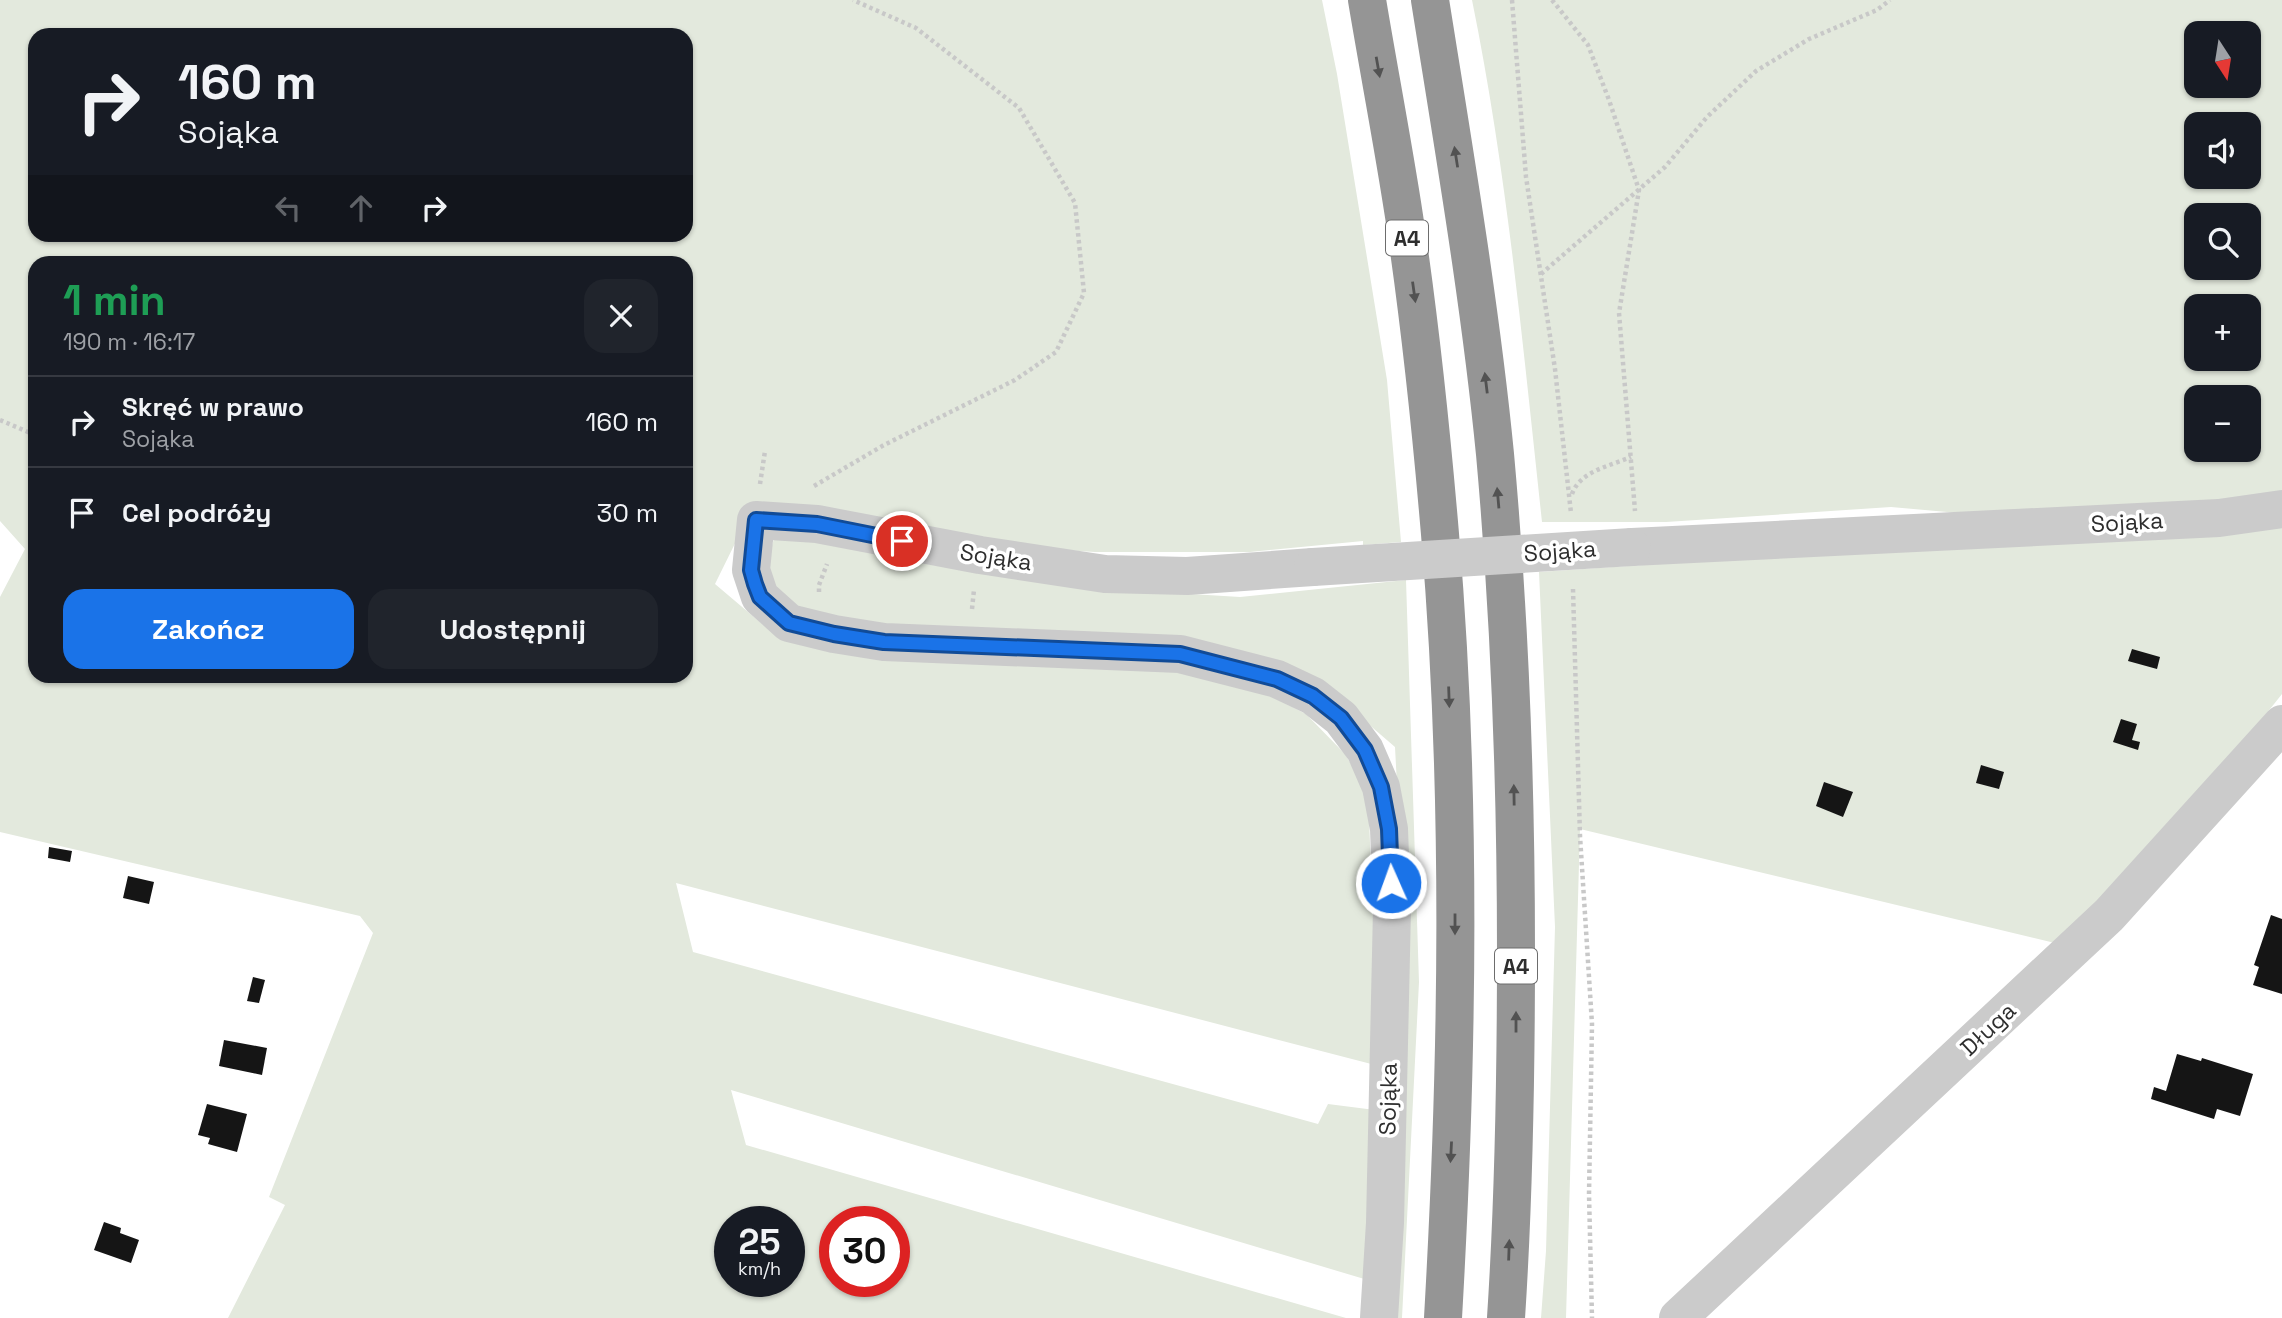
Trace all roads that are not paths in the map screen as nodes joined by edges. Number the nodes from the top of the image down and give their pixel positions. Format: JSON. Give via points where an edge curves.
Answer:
{"nodes":[{"id":1,"x":1367,"y":0,"type":"edge"},
{"id":2,"x":1430,"y":0,"type":"edge"},
{"id":3,"x":2282,"y":509,"type":"edge"},
{"id":4,"x":2282,"y":724,"type":"edge"},
{"id":5,"x":1379,"y":1318,"type":"edge"},
{"id":6,"x":1443,"y":1318,"type":"edge"},
{"id":7,"x":1506,"y":1318,"type":"edge"},
{"id":8,"x":1678,"y":1318,"type":"edge"}],
"edges":[{"from":1,"to":6,"type":"highway","number":"A4","one_way":true,"via":[[1418,316],[1447,629],[1455,932]]},
{"from":7,"to":2,"type":"highway","number":"A4","one_way":true,"via":[[1516,1034],[1507,615],[1477,301]]},
{"from":3,"to":5,"type":"street","name":"Sojąka","bridge":true,"via":[[2207,518],[1633,531],[1313,567],[1187,576],[1105,574],[817,524],[756,520],[751,570],[760,597],[789,623],[884,642],[1180,654],[1277,679],[1313,696],[1341,718],[1365,750],[1381,787],[1389,829],[1392,909]]},
{"from":4,"to":8,"type":"street","name":"Długa","via":[[2109,915]]}]}
